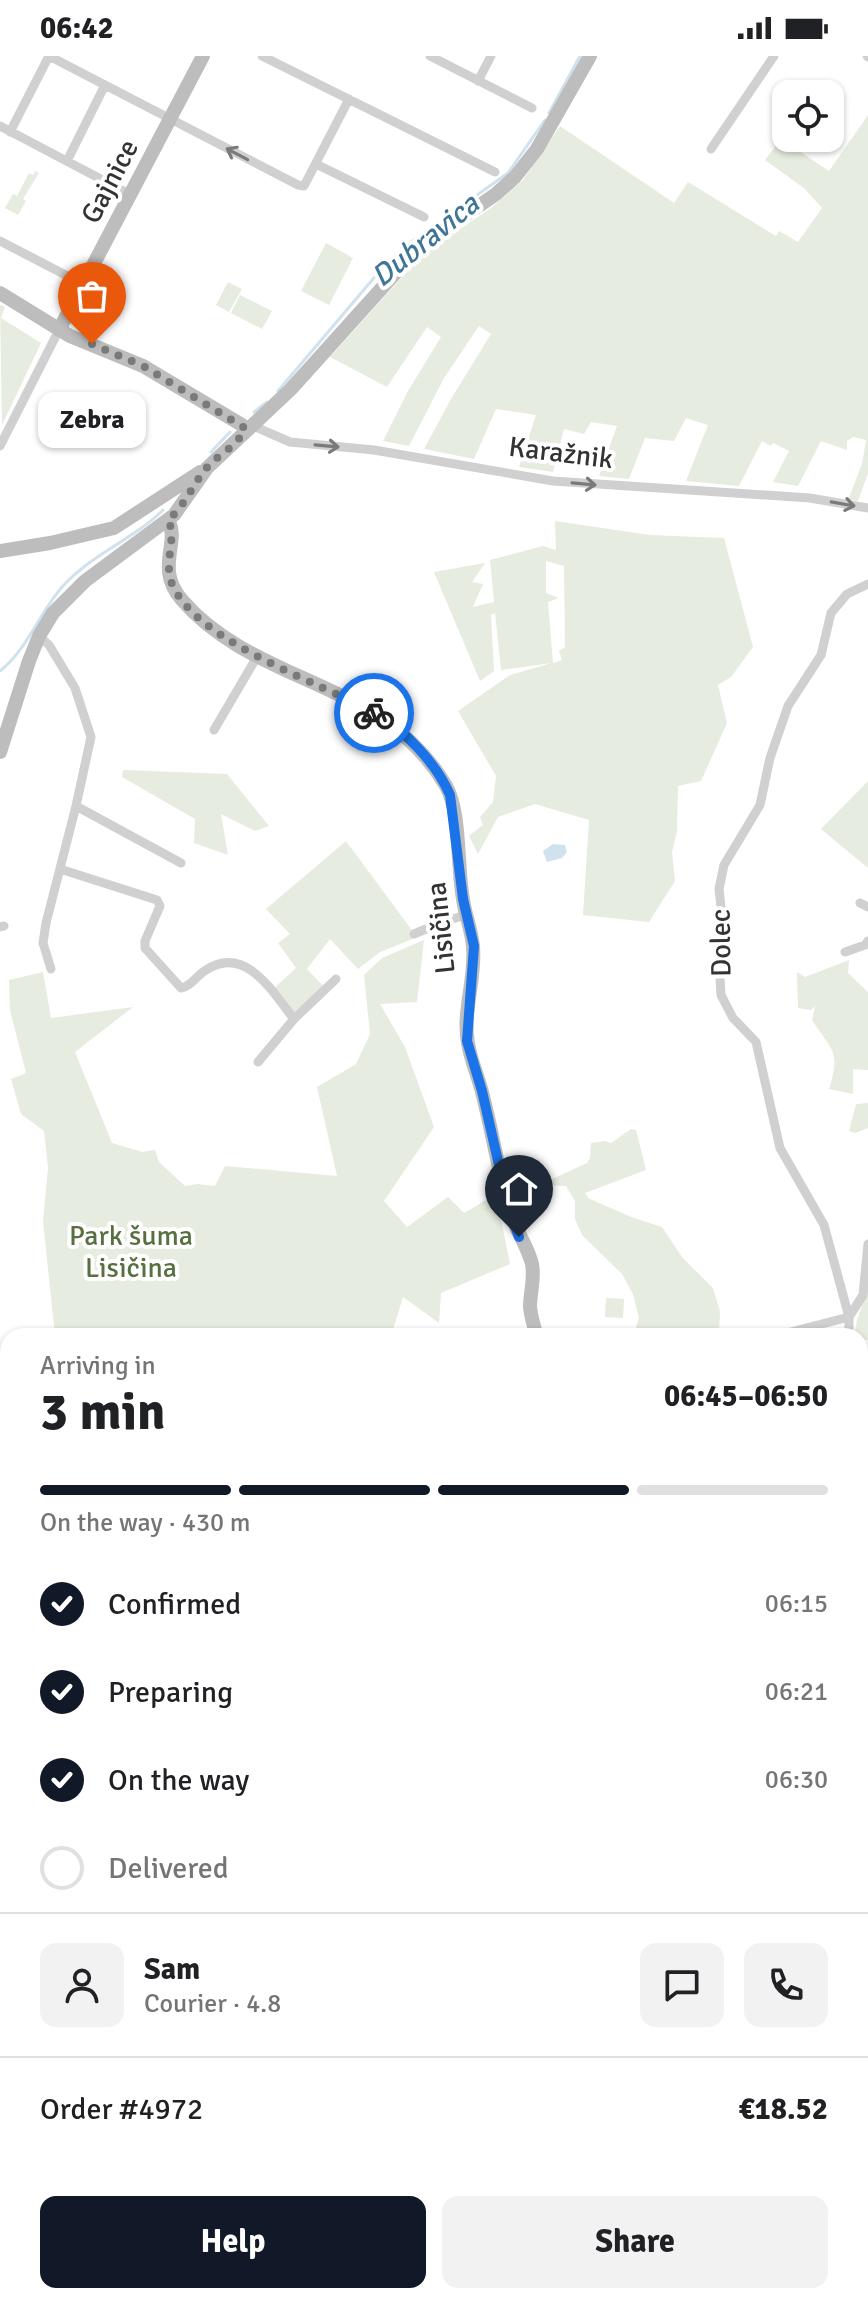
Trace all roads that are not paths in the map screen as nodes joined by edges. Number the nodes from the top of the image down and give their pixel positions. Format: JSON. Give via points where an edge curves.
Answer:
{"nodes":[{"id":1,"x":49,"y":56,"type":"edge"},
{"id":2,"x":203,"y":56,"type":"edge"},
{"id":3,"x":262,"y":56,"type":"edge"},
{"id":4,"x":430,"y":56,"type":"edge"},
{"id":5,"x":491,"y":56,"type":"edge"},
{"id":6,"x":590,"y":56,"type":"edge"},
{"id":7,"x":774,"y":56,"type":"edge"},
{"id":8,"x":478,"y":81,"type":"junction"},
{"id":9,"x":105,"y":85,"type":"junction"},
{"id":10,"x":349,"y":99,"type":"junction"},
{"id":11,"x":532,"y":108,"type":"dead end"},
{"id":12,"x":171,"y":119,"type":"junction"},
{"id":13,"x":0,"y":126,"type":"edge"},
{"id":14,"x":10,"y":132,"type":"junction"},
{"id":15,"x":711,"y":149,"type":"dead end"},
{"id":16,"x":67,"y":161,"type":"junction"},
{"id":17,"x":318,"y":165,"type":"junction"},
{"id":18,"x":495,"y":172,"type":"dead end"},
{"id":19,"x":131,"y":195,"type":"junction"},
{"id":20,"x":424,"y":217,"type":"dead end"},
{"id":21,"x":0,"y":241,"type":"edge"},
{"id":22,"x":83,"y":284,"type":"junction"},
{"id":23,"x":0,"y":293,"type":"edge"},
{"id":24,"x":59,"y":330,"type":"junction"},
{"id":25,"x":249,"y":428,"type":"junction"},
{"id":26,"x":0,"y":446,"type":"edge"},
{"id":27,"x":207,"y":468,"type":"junction"},
{"id":28,"x":169,"y":493,"type":"junction"},
{"id":29,"x":868,"y":508,"type":"edge"},
{"id":30,"x":174,"y":515,"type":"junction"},
{"id":31,"x":0,"y":551,"type":"edge"},
{"id":32,"x":868,"y":584,"type":"edge"},
{"id":33,"x":39,"y":636,"type":"junction"},
{"id":34,"x":258,"y":655,"type":"junction"},
{"id":35,"x":214,"y":730,"type":"dead end"},
{"id":36,"x":0,"y":752,"type":"edge"},
{"id":37,"x":76,"y":806,"type":"junction"},
{"id":38,"x":181,"y":863,"type":"dead end"},
{"id":39,"x":60,"y":869,"type":"junction"},
{"id":40,"x":466,"y":915,"type":"junction"},
{"id":41,"x":414,"y":934,"type":"dead end"},
{"id":42,"x":868,"y":941,"type":"edge"},
{"id":43,"x":845,"y":952,"type":"dead end"},
{"id":44,"x":51,"y":969,"type":"dead end"},
{"id":45,"x":336,"y":979,"type":"dead end"},
{"id":46,"x":294,"y":1019,"type":"junction"},
{"id":47,"x":258,"y":1062,"type":"dead end"},
{"id":48,"x":868,"y":1244,"type":"edge"},
{"id":49,"x":849,"y":1317,"type":"junction"},
{"id":50,"x":535,"y":1328,"type":"edge"},
{"id":51,"x":806,"y":1328,"type":"edge"},
{"id":52,"x":849,"y":1328,"type":"edge"}],
"edges":[{"from":1,"to":9,"type":"street"},
{"from":1,"to":14,"type":"street"},
{"from":2,"to":12,"type":"street","name":"Gajnice"},
{"from":3,"to":10,"type":"street"},
{"from":4,"to":8,"type":"street"},
{"from":5,"to":8,"type":"street"},
{"from":6,"to":25,"type":"street","via":[[515,177],[418,248]]},
{"from":7,"to":15,"type":"street"},
{"from":8,"to":11,"type":"street"},
{"from":9,"to":12,"type":"street"},
{"from":9,"to":16,"type":"street"},
{"from":10,"to":17,"type":"street"},
{"from":10,"to":18,"type":"street"},
{"from":17,"to":12,"type":"street","one_way":true,"via":[[304,186]]},
{"from":12,"to":19,"type":"street","name":"Gajnice"},
{"from":13,"to":14,"type":"street"},
{"from":14,"to":16,"type":"street"},
{"from":16,"to":19,"type":"street"},
{"from":17,"to":20,"type":"street"},
{"from":19,"to":22,"type":"street","name":"Gajnice"},
{"from":21,"to":22,"type":"street"},
{"from":22,"to":24,"type":"street","name":"Gajnice"},
{"from":23,"to":24,"type":"street","name":"Karažnik"},
{"from":24,"to":25,"type":"street","name":"Karažnik","via":[[143,366]]},
{"from":24,"to":26,"type":"street"},
{"from":25,"to":27,"type":"street"},
{"from":25,"to":29,"type":"street","name":"Karažnik","one_way":true,"via":[[290,442],[385,451],[553,481],[796,497]]},
{"from":27,"to":28,"type":"street"},
{"from":27,"to":30,"type":"street"},
{"from":28,"to":30,"type":"street","via":[[177,502]]},
{"from":28,"to":31,"type":"street","via":[[114,528]]},
{"from":30,"to":33,"type":"street","via":[[67,595]]},
{"from":30,"to":34,"type":"street","name":"Lisičina","via":[[168,575],[180,599],[218,634]]},
{"from":32,"to":49,"type":"street","name":"Dolec","via":[[847,594],[831,613],[821,655],[788,706],[760,805],[724,865],[719,889],[725,943],[721,995],[733,1018],[756,1042],[780,1148],[824,1225]]},
{"from":33,"to":36,"type":"street"},
{"from":33,"to":37,"type":"street","via":[[75,688],[91,737]]},
{"from":34,"to":35,"type":"street"},
{"from":34,"to":40,"type":"street","name":"Lisičina","via":[[380,716],[422,754],[450,795]]},
{"from":37,"to":38,"type":"street"},
{"from":37,"to":39,"type":"street"},
{"from":39,"to":44,"type":"street","via":[[43,943]]},
{"from":39,"to":46,"type":"street","via":[[157,900],[160,906],[145,948],[181,988],[207,968],[245,965]]},
{"from":40,"to":41,"type":"street"},
{"from":40,"to":50,"type":"street","name":"Lisičina","via":[[474,946],[467,1041],[509,1209],[532,1265],[530,1309]]},
{"from":42,"to":43,"type":"street"},
{"from":45,"to":46,"type":"street"},
{"from":46,"to":47,"type":"street"},
{"from":48,"to":49,"type":"street","via":[[863,1295]]},
{"from":49,"to":51,"type":"street"},
{"from":49,"to":52,"type":"street","name":"Dolec"}]}
